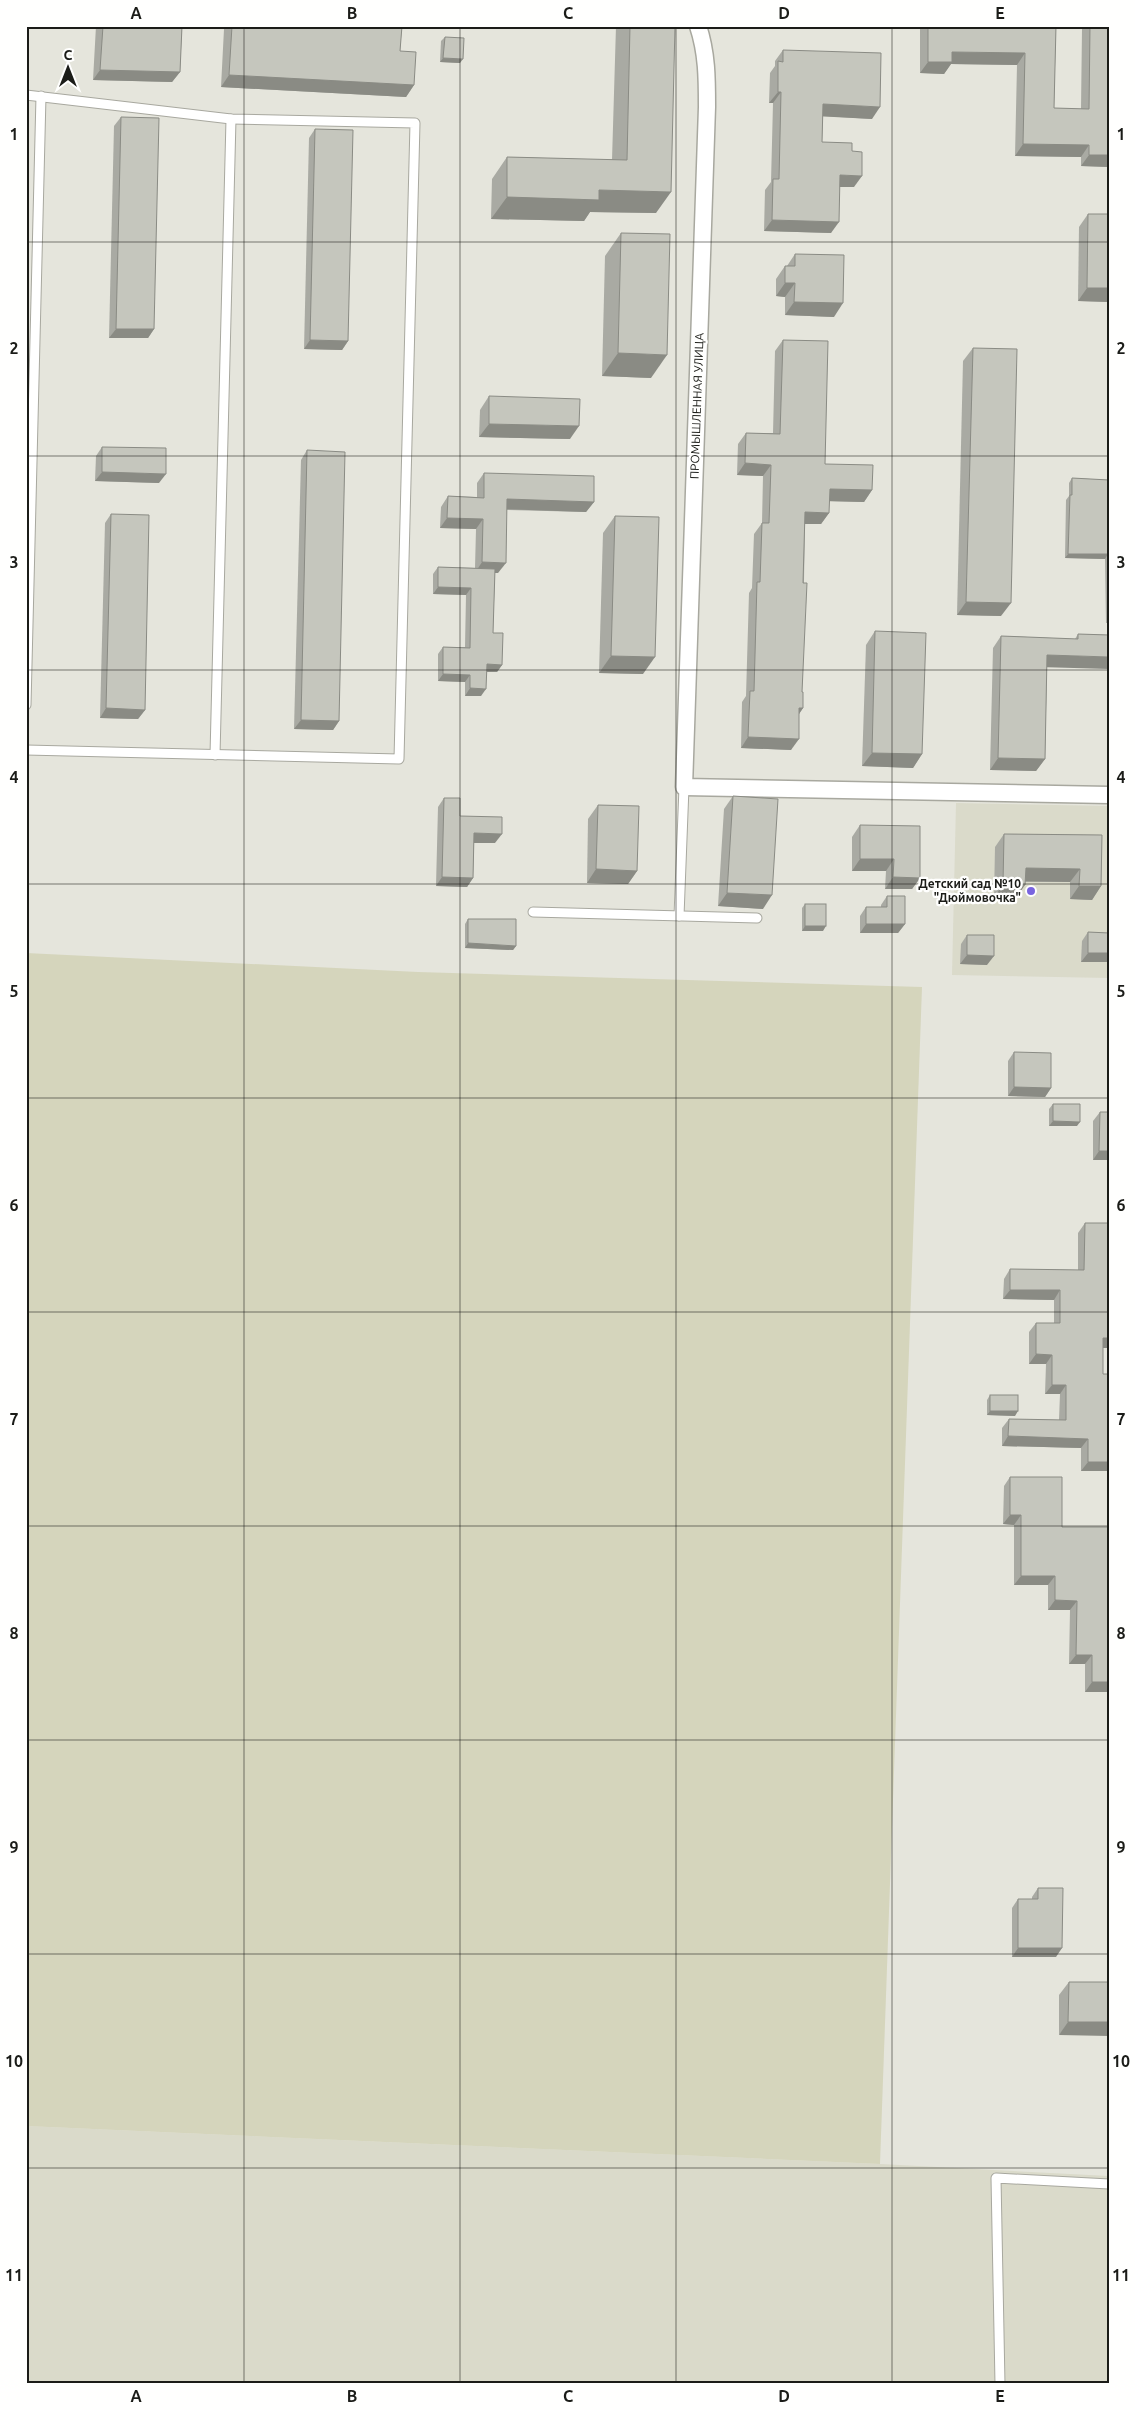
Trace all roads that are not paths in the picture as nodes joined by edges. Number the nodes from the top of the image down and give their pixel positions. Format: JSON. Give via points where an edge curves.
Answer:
{"nodes":[{"id":1,"x":698,"y":26,"type":"edge"},
{"id":2,"x":26,"y":95,"type":"edge"},
{"id":3,"x":41,"y":96,"type":"junction"},
{"id":4,"x":231,"y":119,"type":"junction"},
{"id":5,"x":26,"y":705,"type":"edge"},
{"id":6,"x":26,"y":750,"type":"edge"},
{"id":7,"x":215,"y":755,"type":"junction"},
{"id":8,"x":684,"y":787,"type":"junction"},
{"id":9,"x":1109,"y":795,"type":"edge"},
{"id":10,"x":533,"y":912,"type":"dead end"},
{"id":11,"x":679,"y":916,"type":"junction"},
{"id":12,"x":757,"y":918,"type":"dead end"},
{"id":13,"x":1109,"y":2184,"type":"edge"},
{"id":14,"x":1000,"y":2384,"type":"edge"}],
"edges":[{"from":1,"to":8,"type":"street","name":"ПРОМЫШЛЕННАЯ УЛИЦА","via":[[707,70],[707,107]]},
{"from":2,"to":3,"type":"lane"},
{"from":3,"to":4,"type":"lane"},
{"from":3,"to":5,"type":"lane"},
{"from":4,"to":7,"type":"lane"},
{"from":4,"to":7,"type":"lane","via":[[415,123],[400,720],[399,759]]},
{"from":6,"to":7,"type":"lane"},
{"from":8,"to":9,"type":"street"},
{"from":8,"to":11,"type":"lane"},
{"from":10,"to":11,"type":"lane"},
{"from":11,"to":12,"type":"lane"},
{"from":13,"to":14,"type":"lane","via":[[996,2178]]}]}
